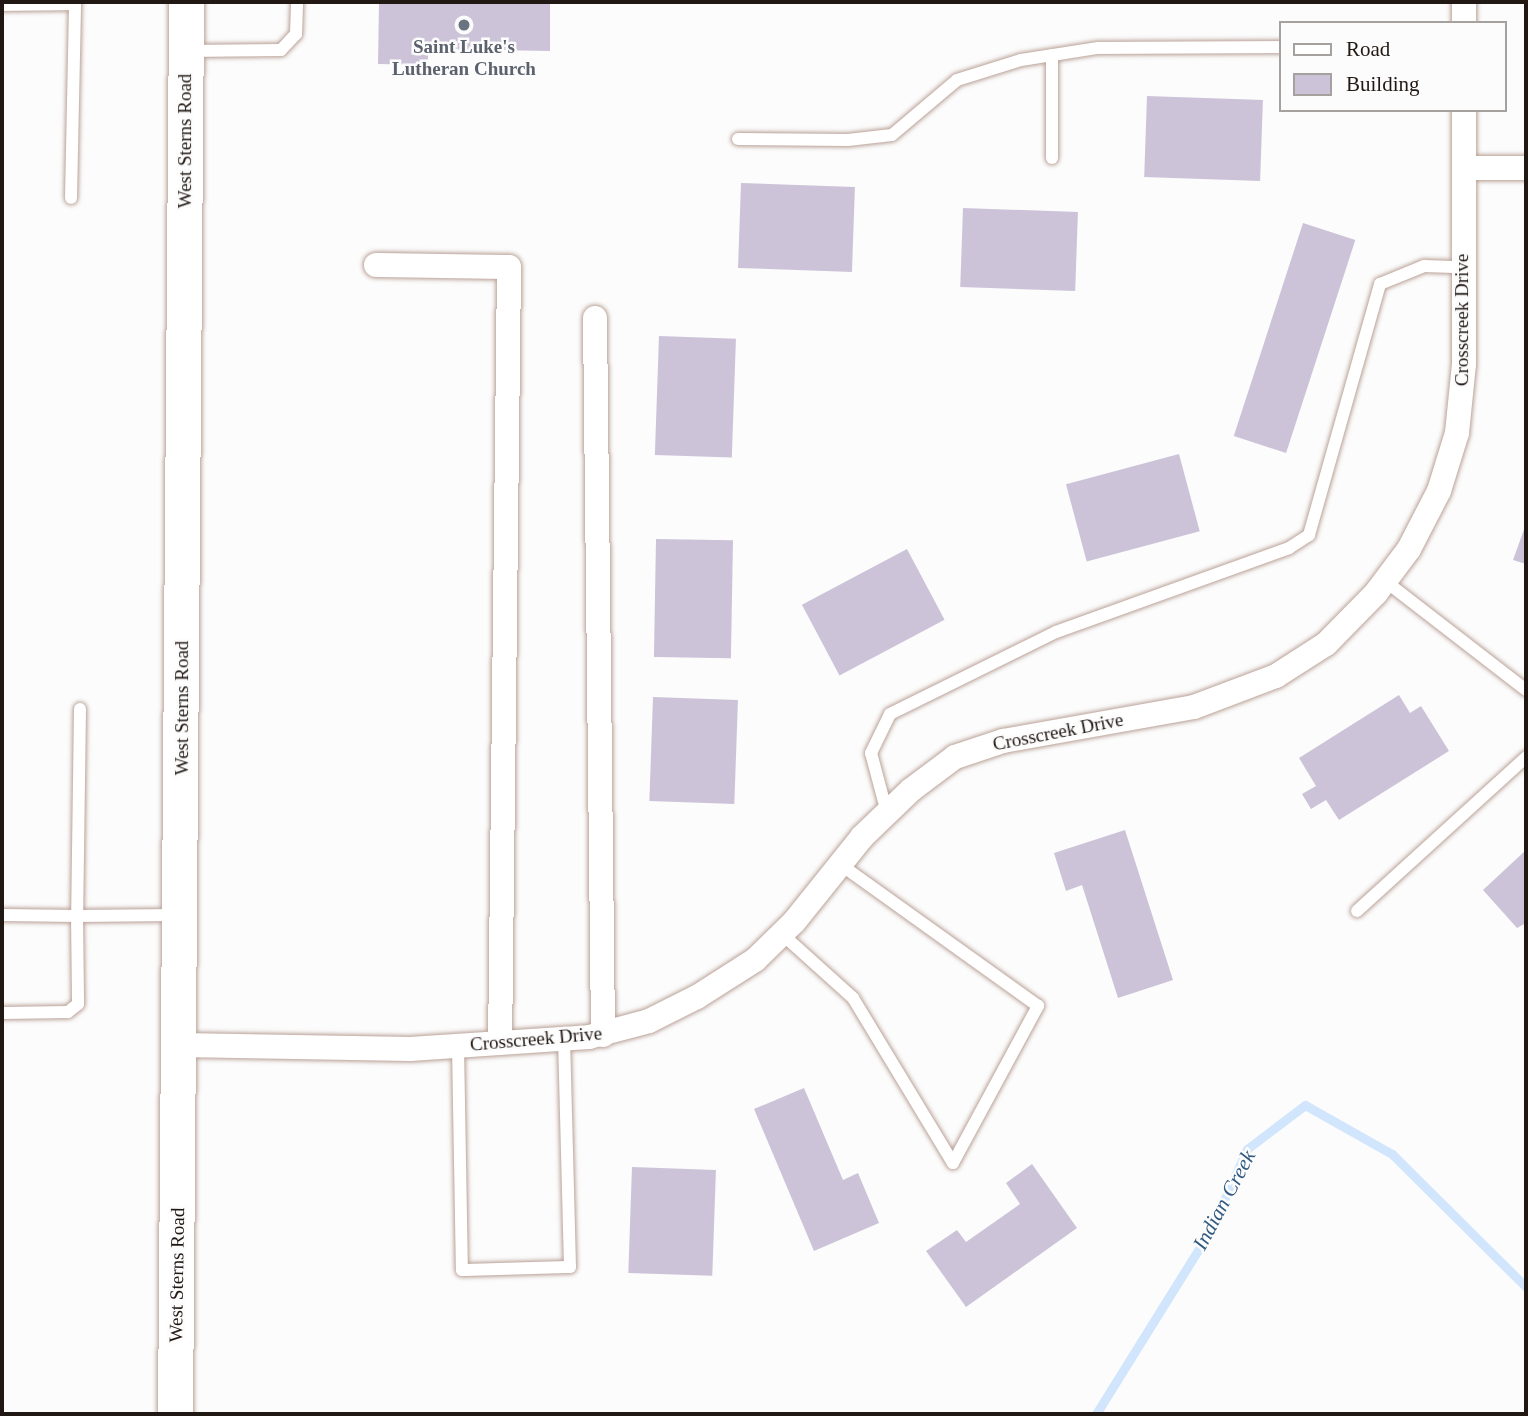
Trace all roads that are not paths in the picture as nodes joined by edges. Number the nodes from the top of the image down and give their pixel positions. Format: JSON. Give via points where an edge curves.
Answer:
{"nodes":[{"id":1,"x":186,"y":2,"type":"edge"},
{"id":2,"x":297,"y":2,"type":"edge"},
{"id":3,"x":1464,"y":2,"type":"edge"},
{"id":4,"x":75,"y":3,"type":"edge"},
{"id":5,"x":2,"y":5,"type":"edge"},
{"id":6,"x":1464,"y":21,"type":"edge"},
{"id":7,"x":1280,"y":47,"type":"edge"},
{"id":8,"x":186,"y":51,"type":"junction"},
{"id":9,"x":1052,"y":55,"type":"junction"},
{"id":10,"x":1464,"y":112,"type":"edge"},
{"id":11,"x":738,"y":139,"type":"dead end"},
{"id":12,"x":1052,"y":158,"type":"dead end"},
{"id":13,"x":1464,"y":168,"type":"junction"},
{"id":14,"x":1526,"y":168,"type":"edge"},
{"id":15,"x":71,"y":198,"type":"dead end"},
{"id":16,"x":376,"y":265,"type":"dead end"},
{"id":17,"x":1461,"y":267,"type":"junction"},
{"id":18,"x":595,"y":318,"type":"dead end"},
{"id":19,"x":1385,"y":581,"type":"junction"},
{"id":20,"x":1526,"y":690,"type":"edge"},
{"id":21,"x":80,"y":709,"type":"dead end"},
{"id":22,"x":1526,"y":757,"type":"edge"},
{"id":23,"x":887,"y":813,"type":"junction"},
{"id":24,"x":840,"y":864,"type":"junction"},
{"id":25,"x":1357,"y":911,"type":"dead end"},
{"id":26,"x":2,"y":915,"type":"edge"},
{"id":27,"x":180,"y":915,"type":"junction"},
{"id":28,"x":78,"y":916,"type":"junction"},
{"id":29,"x":782,"y":934,"type":"junction"},
{"id":30,"x":2,"y":1013,"type":"edge"},
{"id":31,"x":603,"y":1035,"type":"junction"},
{"id":32,"x":564,"y":1039,"type":"junction"},
{"id":33,"x":500,"y":1043,"type":"junction"},
{"id":34,"x":180,"y":1045,"type":"junction"},
{"id":35,"x":458,"y":1046,"type":"junction"},
{"id":36,"x":175,"y":1414,"type":"edge"}],
"edges":[{"from":1,"to":8,"type":"main road","name":"West Sterns Road"},
{"from":2,"to":8,"type":"lane","via":[[296,34],[281,50]]},
{"from":3,"to":6,"type":"street"},
{"from":4,"to":5,"type":"lane"},
{"from":4,"to":15,"type":"lane"},
{"from":7,"to":9,"type":"lane","via":[[1098,48]]},
{"from":8,"to":27,"type":"main road","name":"West Sterns Road"},
{"from":9,"to":11,"type":"lane","via":[[957,80],[892,135],[848,140]]},
{"from":9,"to":12,"type":"lane"},
{"from":10,"to":13,"type":"street","name":"Crosscreek Drive"},
{"from":13,"to":14,"type":"street"},
{"from":13,"to":17,"type":"street","name":"Crosscreek Drive"},
{"from":16,"to":33,"type":"street","via":[[509,267]]},
{"from":17,"to":19,"type":"street","name":"Crosscreek Drive","via":[[1464,364],[1457,433],[1439,491],[1409,549]]},
{"from":17,"to":23,"type":"lane","via":[[1424,266],[1380,284],[1310,535],[1289,548],[1056,632],[890,714],[871,753]]},
{"from":18,"to":31,"type":"street"},
{"from":19,"to":20,"type":"lane"},
{"from":19,"to":23,"type":"street","name":"Crosscreek Drive","via":[[1326,644],[1276,676],[1194,707],[1003,741],[955,757]]},
{"from":21,"to":28,"type":"lane"},
{"from":22,"to":25,"type":"lane"},
{"from":23,"to":24,"type":"street","name":"Crosscreek Drive"},
{"from":24,"to":29,"type":"street","name":"Crosscreek Drive"},
{"from":24,"to":29,"type":"lane","via":[[1038,1006],[953,1163],[853,998]]},
{"from":26,"to":28,"type":"lane"},
{"from":27,"to":28,"type":"lane"},
{"from":27,"to":34,"type":"main road","name":"West Sterns Road"},
{"from":28,"to":30,"type":"lane","via":[[75,1010]]},
{"from":29,"to":31,"type":"street","name":"Crosscreek Drive","via":[[755,960],[697,997],[649,1021]]},
{"from":31,"to":32,"type":"street","name":"Crosscreek Drive"},
{"from":32,"to":33,"type":"street","name":"Crosscreek Drive"},
{"from":32,"to":35,"type":"lane","via":[[570,1267],[462,1270]]},
{"from":33,"to":35,"type":"street","name":"Crosscreek Drive"},
{"from":34,"to":35,"type":"street","name":"Crosscreek Drive"},
{"from":34,"to":36,"type":"main road","name":"West Sterns Road"}]}
